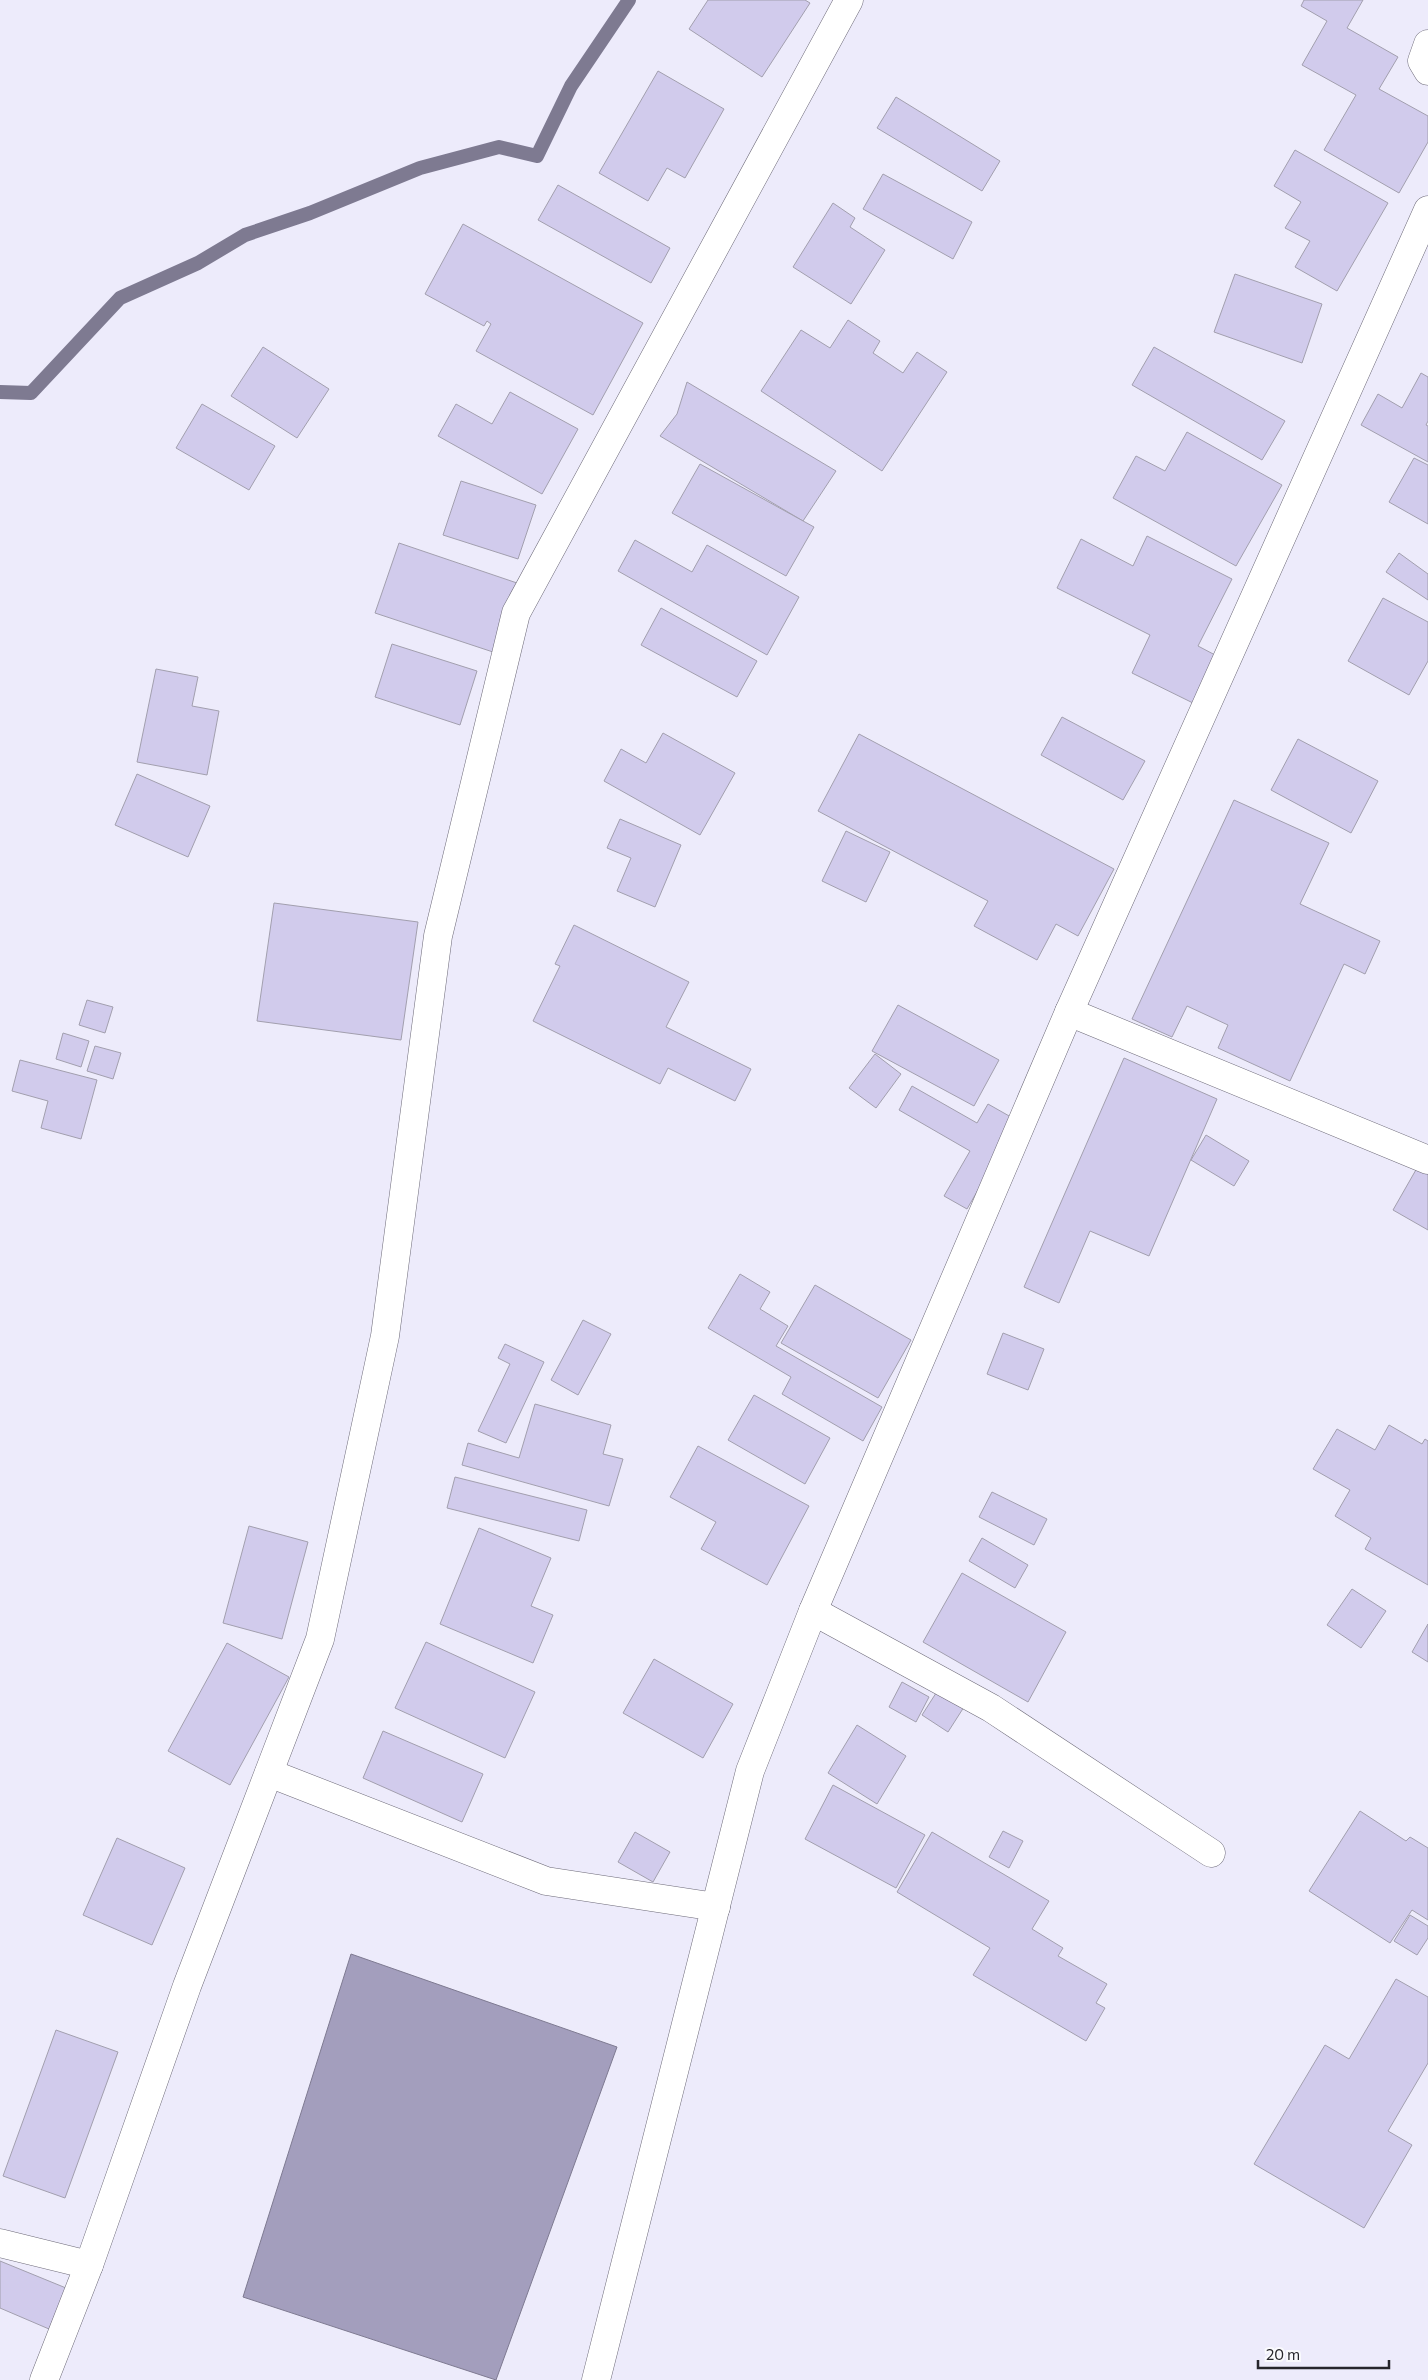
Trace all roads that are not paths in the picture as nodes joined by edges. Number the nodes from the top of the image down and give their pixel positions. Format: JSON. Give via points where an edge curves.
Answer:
{"nodes":[{"id":1,"x":849,"y":0,"type":"edge"},
{"id":2,"x":1428,"y":44,"type":"edge"},
{"id":3,"x":1428,"y":72,"type":"edge"},
{"id":4,"x":1428,"y":210,"type":"edge"},
{"id":5,"x":1069,"y":1012,"type":"junction"},
{"id":6,"x":1428,"y":1160,"type":"edge"},
{"id":7,"x":813,"y":1611,"type":"junction"},
{"id":8,"x":269,"y":1773,"type":"junction"},
{"id":9,"x":1211,"y":1853,"type":"dead end"},
{"id":10,"x":716,"y":1907,"type":"junction"},
{"id":11,"x":0,"y":2243,"type":"edge"},
{"id":12,"x":89,"y":2265,"type":"junction"},
{"id":13,"x":44,"y":2380,"type":"edge"},
{"id":14,"x":596,"y":2380,"type":"edge"}],
"edges":[{"from":1,"to":8,"type":"street","via":[[516,613],[438,936],[385,1336],[320,1639]]},
{"from":2,"to":3,"type":"street","via":[[1422,61]]},
{"from":4,"to":5,"type":"street"},
{"from":5,"to":6,"type":"street"},
{"from":5,"to":7,"type":"street"},
{"from":7,"to":9,"type":"street","via":[[991,1708]]},
{"from":7,"to":10,"type":"street","via":[[750,1771]]},
{"from":8,"to":10,"type":"street","via":[[546,1881]]},
{"from":8,"to":12,"type":"street","via":[[187,1986]]},
{"from":10,"to":14,"type":"street"},
{"from":11,"to":12,"type":"street"},
{"from":12,"to":13,"type":"street"}]}
